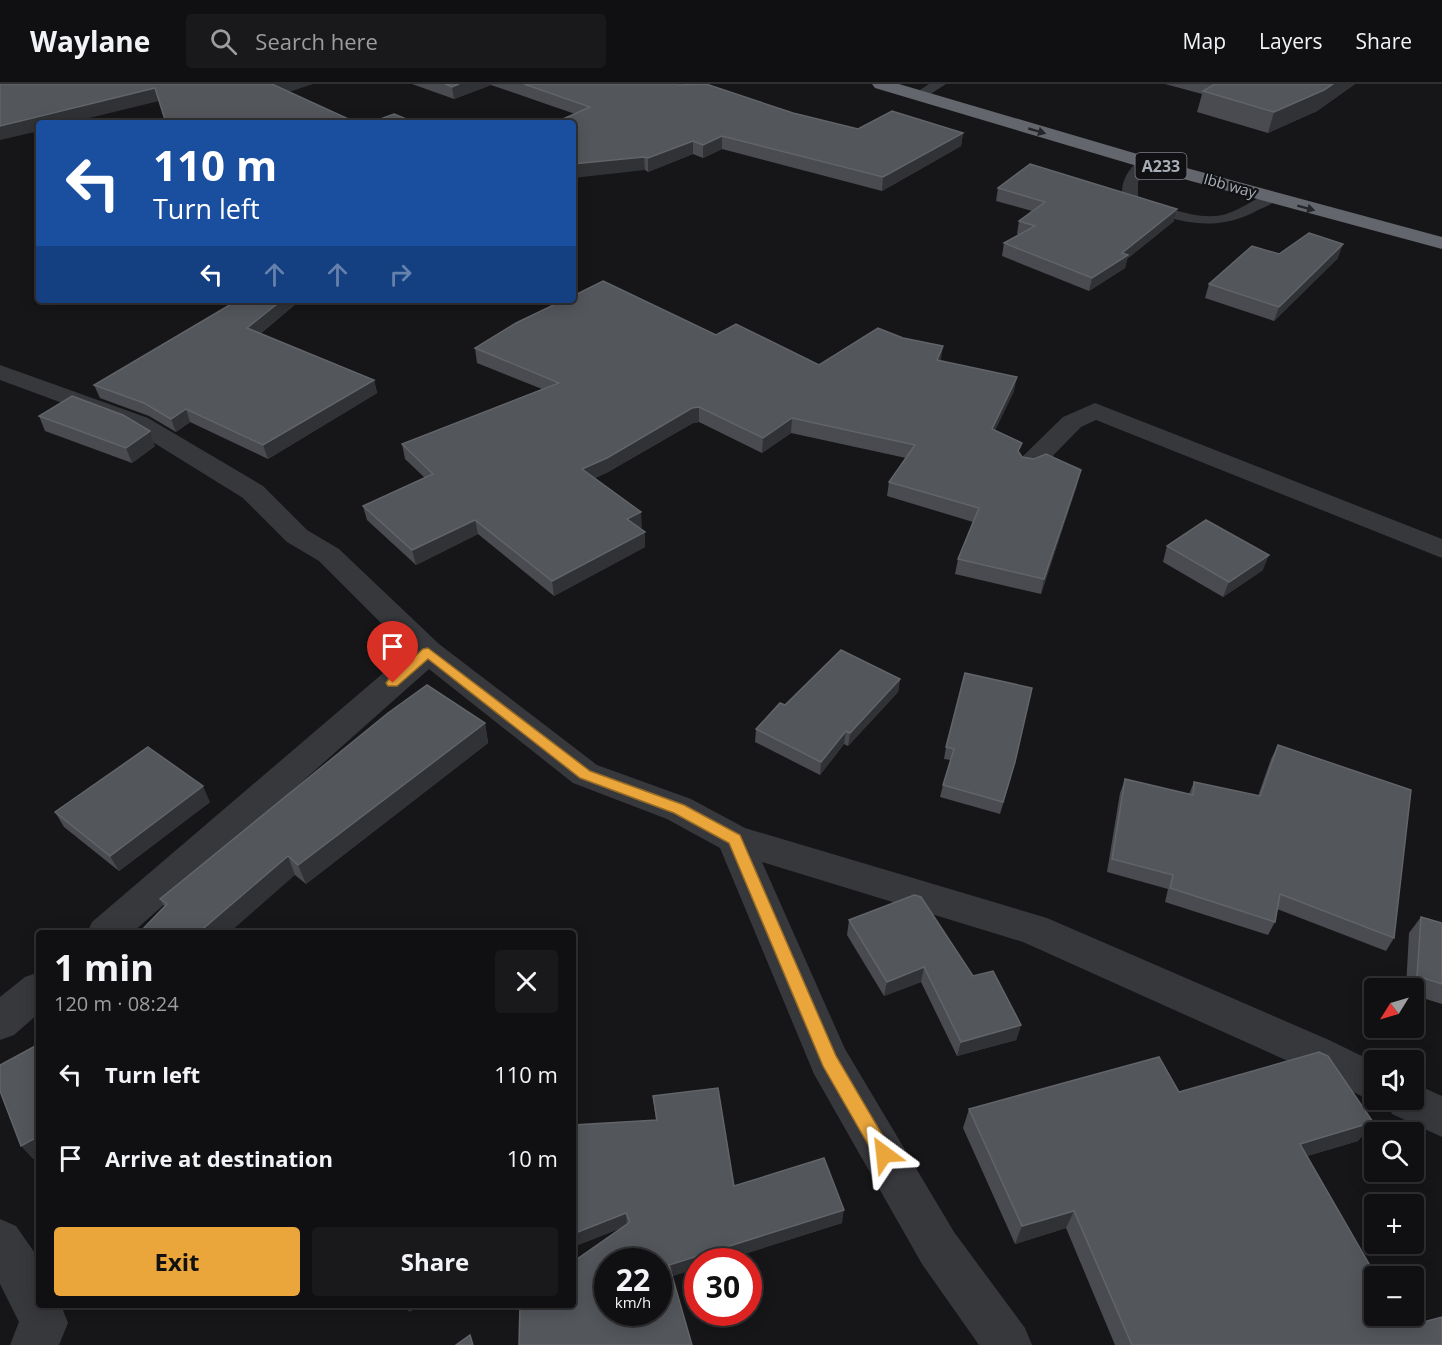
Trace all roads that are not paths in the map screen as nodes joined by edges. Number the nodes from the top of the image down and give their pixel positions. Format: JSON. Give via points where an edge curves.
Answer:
{"nodes":[{"id":1,"x":881,"y":84,"type":"edge"},
{"id":2,"x":929,"y":88,"type":"edge"},
{"id":3,"x":1208,"y":161,"type":"dead end"},
{"id":4,"x":1146,"y":162,"type":"junction"},
{"id":5,"x":1270,"y":198,"type":"junction"},
{"id":6,"x":1442,"y":243,"type":"edge"},
{"id":7,"x":0,"y":372,"type":"edge"},
{"id":8,"x":1030,"y":464,"type":"edge"},
{"id":9,"x":1442,"y":549,"type":"edge"},
{"id":10,"x":428,"y":652,"type":"junction"},
{"id":11,"x":734,"y":839,"type":"junction"},
{"id":12,"x":109,"y":930,"type":"edge"},
{"id":13,"x":36,"y":992,"type":"edge"},
{"id":14,"x":0,"y":1022,"type":"edge"},
{"id":15,"x":1364,"y":1078,"type":"edge"},
{"id":16,"x":1424,"y":1108,"type":"edge"},
{"id":17,"x":1442,"y":1117,"type":"edge"},
{"id":18,"x":0,"y":1242,"type":"edge"},
{"id":19,"x":36,"y":1304,"type":"edge"},
{"id":20,"x":38,"y":1308,"type":"edge"},
{"id":21,"x":34,"y":1345,"type":"edge"},
{"id":22,"x":1008,"y":1345,"type":"edge"}],
"edges":[{"from":1,"to":2,"type":"highway","name":"Ibb way","number":"A233"},
{"from":2,"to":3,"type":"highway","number":"A233"},
{"from":2,"to":4,"type":"highway","name":"Ibb way","number":"A233","one_way":true},
{"from":4,"to":5,"type":"highway","name":"Ibb way","number":"A233"},
{"from":4,"to":5,"type":"lane","via":[[1130,181],[1130,198],[1152,208],[1198,218],[1227,219]]},
{"from":5,"to":6,"type":"highway","name":"Ibb way","number":"A233","one_way":true},
{"from":7,"to":10,"type":"street","via":[[139,423],[253,492],[297,536],[329,555]]},
{"from":8,"to":9,"type":"street","via":[[1072,422],[1095,411]]},
{"from":10,"to":11,"type":"street","via":[[585,774],[679,809]]},
{"from":10,"to":12,"type":"street"},
{"from":11,"to":15,"type":"street","via":[[1033,929]]},
{"from":11,"to":22,"type":"street","via":[[829,1061],[938,1248]]},
{"from":13,"to":14,"type":"street"},
{"from":16,"to":17,"type":"street"},
{"from":18,"to":19,"type":"street","via":[[26,1280]]},
{"from":20,"to":21,"type":"street","via":[[44,1323]]}]}
